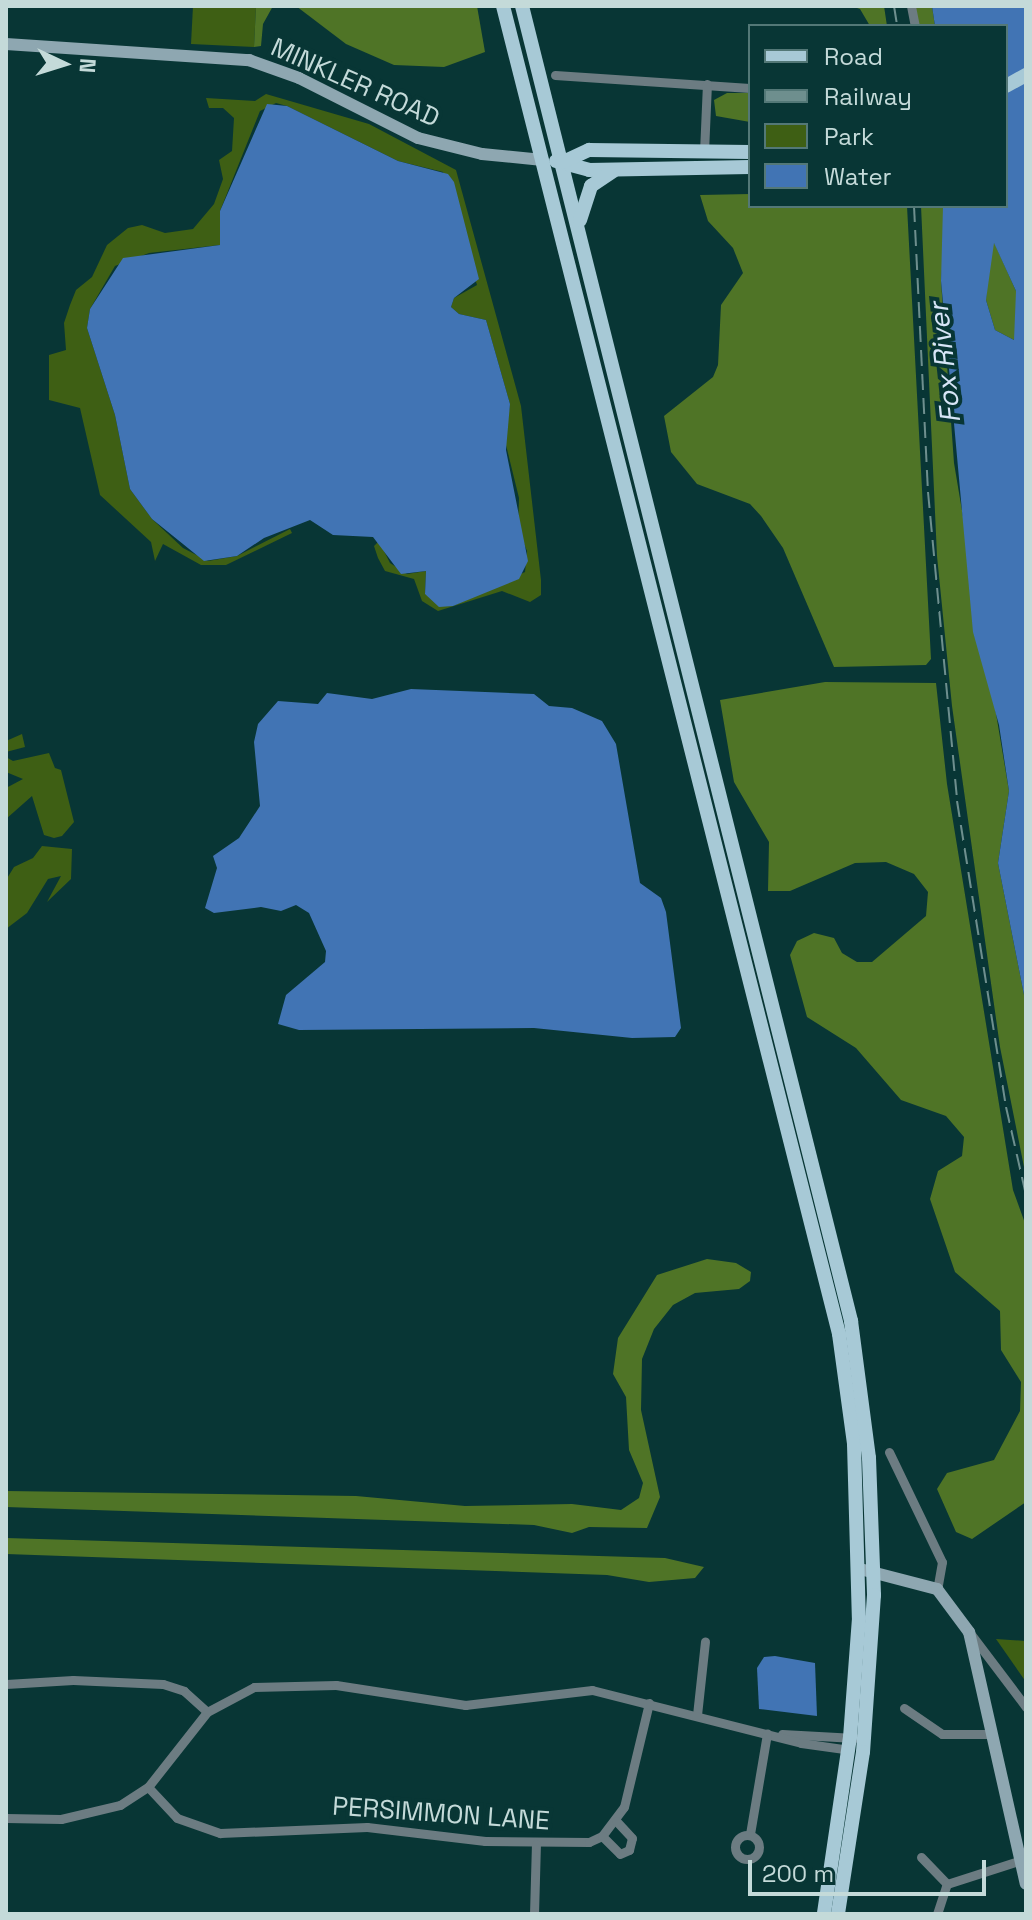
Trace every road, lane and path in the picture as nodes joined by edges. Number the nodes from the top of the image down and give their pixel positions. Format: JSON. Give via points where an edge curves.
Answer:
{"nodes":[{"id":1,"x":503,"y":6,"type":"edge"},
{"id":2,"x":522,"y":6,"type":"edge"},
{"id":3,"x":6,"y":44,"type":"edge"},
{"id":4,"x":555,"y":75,"type":"dead end"},
{"id":5,"x":1026,"y":75,"type":"edge"},
{"id":6,"x":707,"y":84,"type":"junction"},
{"id":7,"x":1008,"y":85,"type":"edge"},
{"id":8,"x":748,"y":88,"type":"edge"},
{"id":9,"x":704,"y":152,"type":"junction"},
{"id":10,"x":748,"y":152,"type":"edge"},
{"id":11,"x":543,"y":160,"type":"junction"},
{"id":12,"x":563,"y":162,"type":"junction"},
{"id":13,"x":748,"y":167,"type":"edge"},
{"id":14,"x":614,"y":170,"type":"junction"},
{"id":15,"x":579,"y":225,"type":"junction"},
{"id":16,"x":889,"y":1452,"type":"dead end"},
{"id":17,"x":867,"y":1570,"type":"junction"},
{"id":18,"x":937,"y":1589,"type":"junction"},
{"id":19,"x":969,"y":1632,"type":"junction"},
{"id":20,"x":705,"y":1641,"type":"dead end"},
{"id":21,"x":6,"y":1684,"type":"edge"},
{"id":22,"x":649,"y":1703,"type":"junction"},
{"id":23,"x":1026,"y":1707,"type":"edge"},
{"id":24,"x":904,"y":1708,"type":"dead end"},
{"id":25,"x":207,"y":1712,"type":"junction"},
{"id":26,"x":697,"y":1715,"type":"junction"},
{"id":27,"x":767,"y":1733,"type":"junction"},
{"id":28,"x":991,"y":1734,"type":"junction"},
{"id":29,"x":857,"y":1745,"type":"junction"},
{"id":30,"x":148,"y":1787,"type":"junction"},
{"id":31,"x":6,"y":1818,"type":"edge"},
{"id":32,"x":616,"y":1821,"type":"junction"},
{"id":33,"x":750,"y":1834,"type":"dead end"},
{"id":34,"x":602,"y":1836,"type":"junction"},
{"id":35,"x":536,"y":1844,"type":"junction"},
{"id":36,"x":921,"y":1857,"type":"dead end"},
{"id":37,"x":1018,"y":1861,"type":"junction"},
{"id":38,"x":947,"y":1884,"type":"junction"},
{"id":39,"x":1026,"y":1884,"type":"edge"},
{"id":40,"x":534,"y":1914,"type":"edge"},
{"id":41,"x":824,"y":1914,"type":"edge"},
{"id":42,"x":838,"y":1914,"type":"edge"},
{"id":43,"x":937,"y":1914,"type":"edge"}],
"edges":[{"from":1,"to":11,"type":"main road"},
{"from":2,"to":12,"type":"main road"},
{"from":3,"to":11,"type":"street","name":"MINKLER ROAD","via":[[249,60],[299,78],[418,138],[482,154]]},
{"from":4,"to":6,"type":"street"},
{"from":5,"to":7,"type":"main road"},
{"from":6,"to":8,"type":"street"},
{"from":6,"to":9,"type":"street"},
{"from":9,"to":10,"type":"main road"},
{"from":9,"to":12,"type":"main road","via":[[589,150]]},
{"from":11,"to":12,"type":"main road"},
{"from":11,"to":17,"type":"main road","via":[[822,1252],[854,1444]]},
{"from":12,"to":14,"type":"main road"},
{"from":12,"to":15,"type":"main road"},
{"from":13,"to":14,"type":"main road"},
{"from":14,"to":15,"type":"main road","via":[[591,186]]},
{"from":15,"to":17,"type":"main road","via":[[840,1269],[861,1380]]},
{"from":16,"to":18,"type":"street","via":[[942,1562]]},
{"from":17,"to":18,"type":"street"},
{"from":17,"to":29,"type":"main road"},
{"from":18,"to":19,"type":"street"},
{"from":19,"to":23,"type":"street"},
{"from":19,"to":28,"type":"street"},
{"from":20,"to":26,"type":"street"},
{"from":21,"to":25,"type":"street","via":[[163,1684],[184,1691]]},
{"from":22,"to":25,"type":"street","via":[[577,1690],[465,1705],[314,1686],[254,1687]]},
{"from":22,"to":26,"type":"street"},
{"from":22,"to":32,"type":"street"},
{"from":24,"to":28,"type":"street","via":[[942,1734]]},
{"from":25,"to":30,"type":"street"},
{"from":26,"to":27,"type":"street"},
{"from":27,"to":29,"type":"street"},
{"from":27,"to":33,"type":"street"},
{"from":28,"to":37,"type":"street"},
{"from":29,"to":41,"type":"main road"},
{"from":29,"to":42,"type":"main road"},
{"from":30,"to":31,"type":"street","via":[[95,1814]]},
{"from":30,"to":35,"type":"street","name":"PERSIMMON LANE","via":[[177,1818],[220,1833],[367,1827]]},
{"from":32,"to":34,"type":"street"},
{"from":32,"to":34,"type":"street","via":[[632,1838],[629,1850],[620,1854]]},
{"from":34,"to":35,"type":"street","name":"PERSIMMON LANE","via":[[571,1845]]},
{"from":35,"to":40,"type":"street"},
{"from":36,"to":38,"type":"street"},
{"from":37,"to":38,"type":"street"},
{"from":37,"to":39,"type":"street"},
{"from":38,"to":43,"type":"street"}]}
